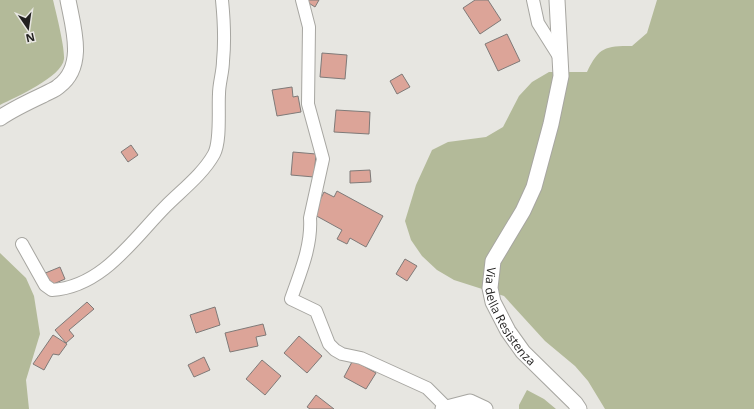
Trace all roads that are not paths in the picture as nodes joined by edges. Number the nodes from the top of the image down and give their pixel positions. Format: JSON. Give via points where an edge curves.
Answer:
{"nodes":[{"id":1,"x":68,"y":0,"type":"edge"},
{"id":2,"x":222,"y":0,"type":"edge"},
{"id":3,"x":302,"y":0,"type":"edge"},
{"id":4,"x":533,"y":0,"type":"edge"},
{"id":5,"x":557,"y":0,"type":"edge"},
{"id":6,"x":560,"y":58,"type":"junction"},
{"id":7,"x":0,"y":118,"type":"edge"},
{"id":8,"x":22,"y":244,"type":"dead end"},
{"id":9,"x":444,"y":408,"type":"edge"},
{"id":10,"x":485,"y":409,"type":"edge"},
{"id":11,"x":579,"y":409,"type":"edge"}],
"edges":[{"from":1,"to":7,"type":"street","via":[[76,40],[76,54],[69,75],[59,86]]},
{"from":2,"to":8,"type":"street","via":[[223,61],[219,120],[214,153],[199,174],[112,264],[78,284],[62,290],[52,290],[45,285]]},
{"from":3,"to":9,"type":"street","via":[[309,27],[308,104],[323,159],[310,218],[305,261],[291,299],[316,311],[329,344],[335,350],[361,358],[426,388]]},
{"from":4,"to":6,"type":"street","via":[[538,23]]},
{"from":5,"to":6,"type":"street","name":"Via della Resistenza"},
{"from":6,"to":11,"type":"street","name":"Via della Resistenza","via":[[561,76],[552,124],[534,187],[523,211],[493,261],[490,288],[493,302],[508,331],[523,352],[576,403]]},
{"from":9,"to":10,"type":"street","via":[[470,402]]}]}
